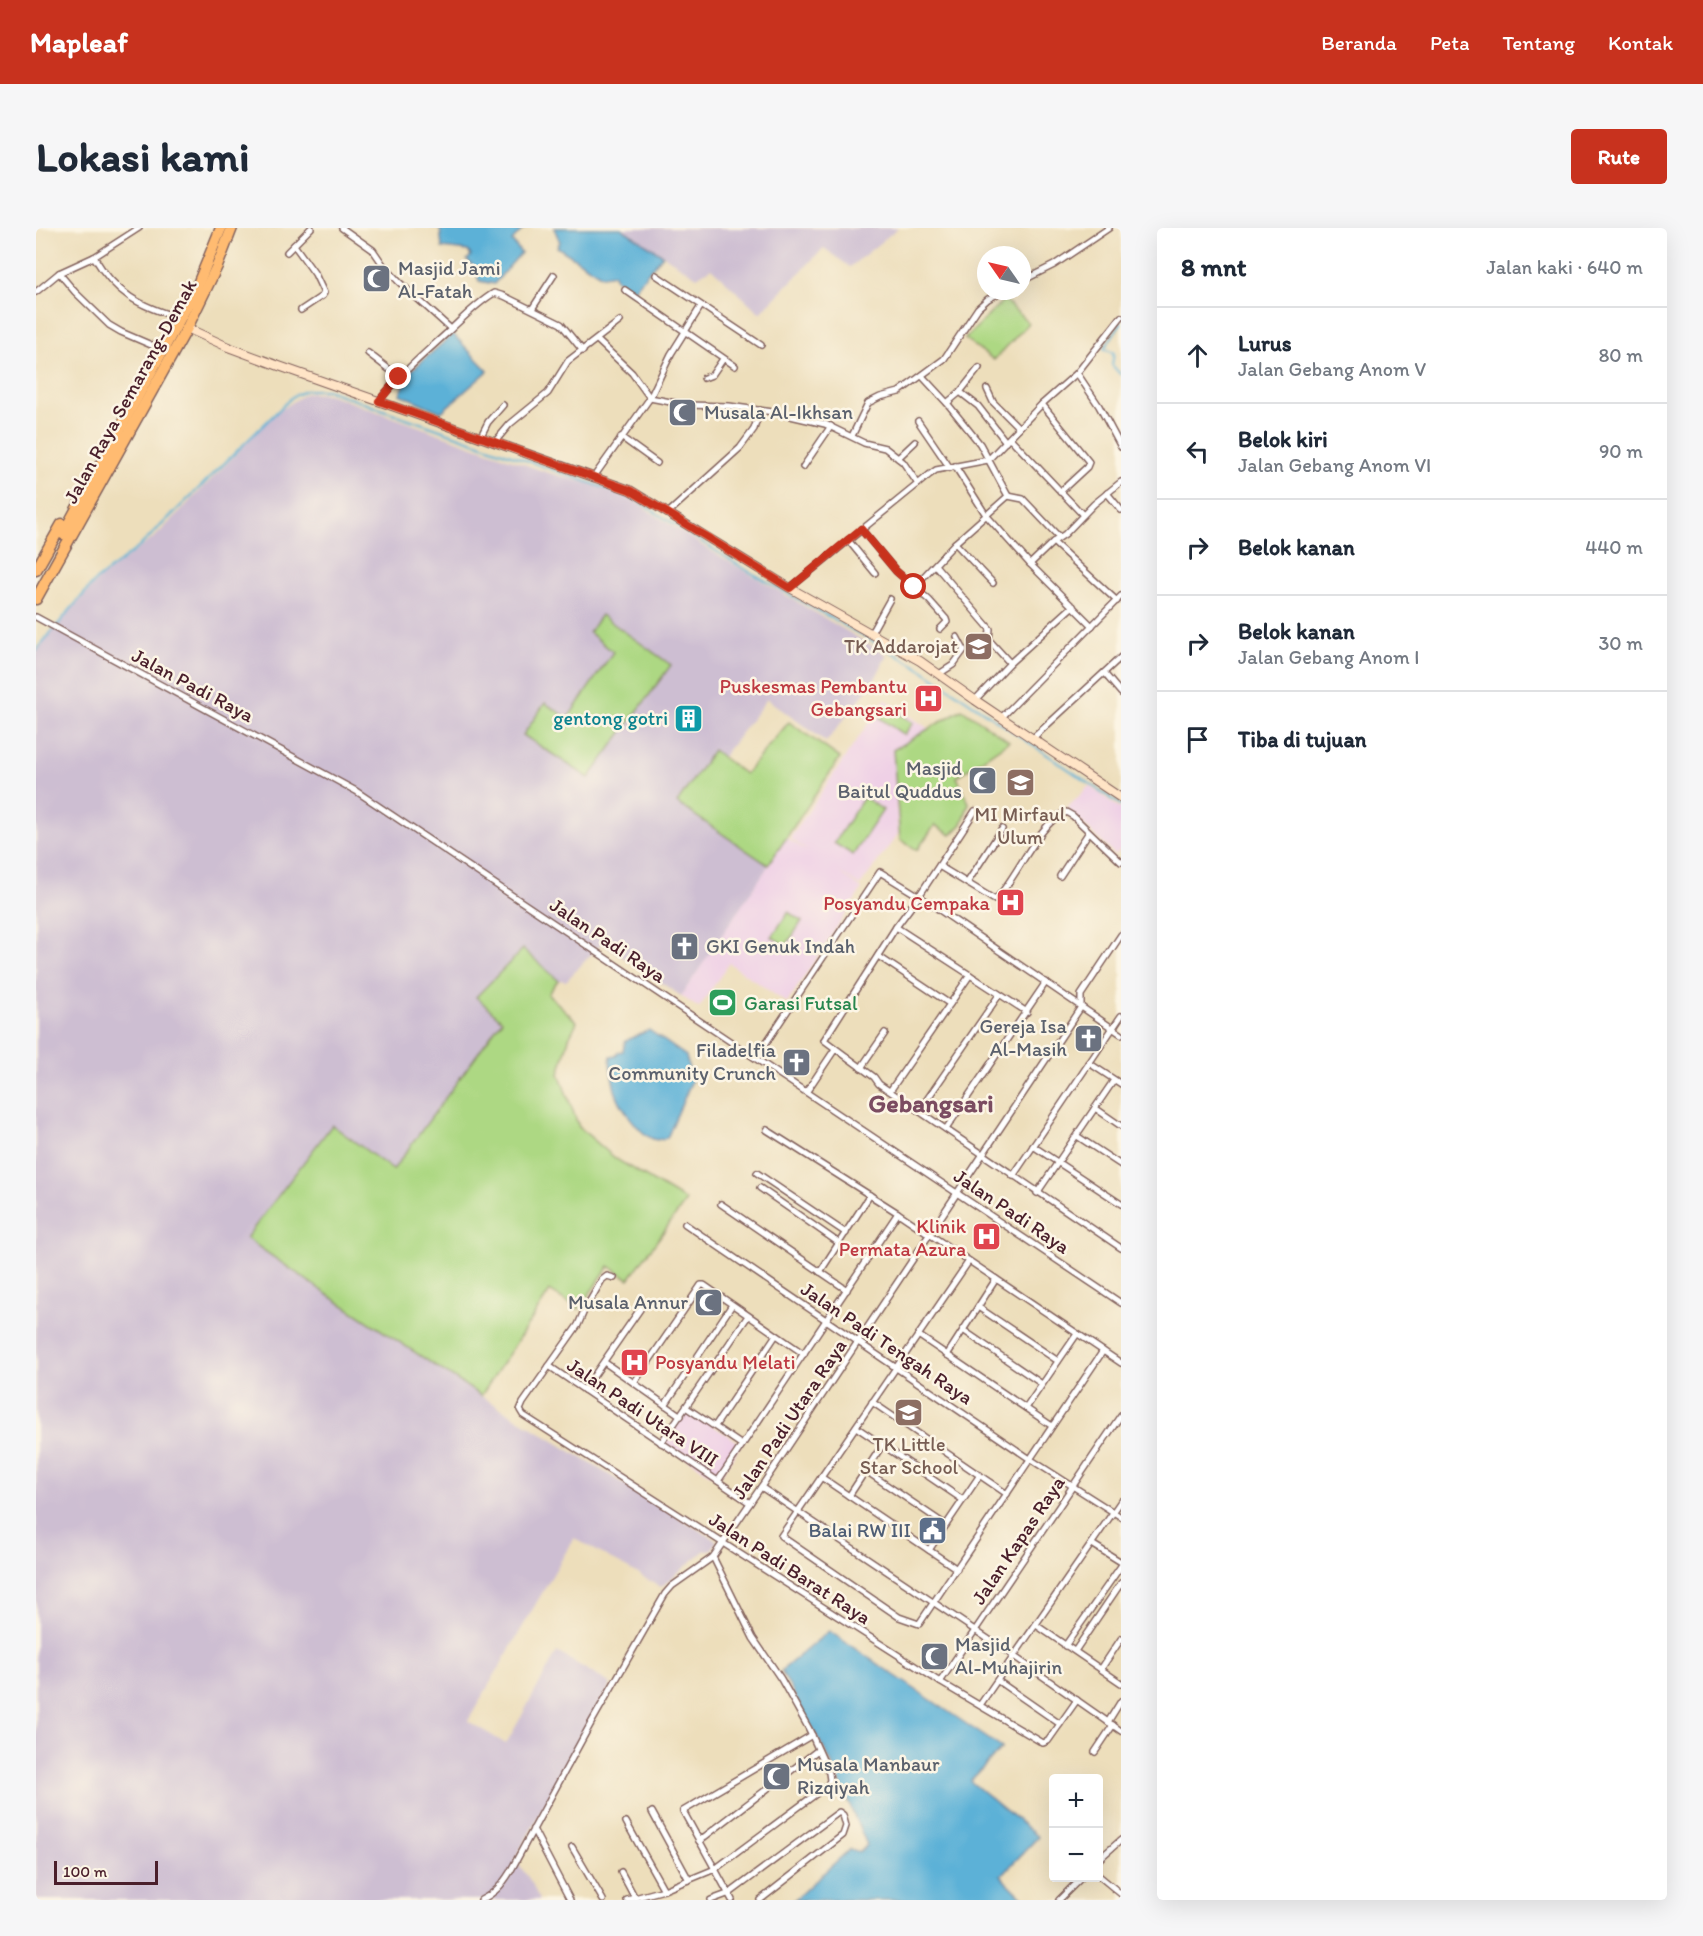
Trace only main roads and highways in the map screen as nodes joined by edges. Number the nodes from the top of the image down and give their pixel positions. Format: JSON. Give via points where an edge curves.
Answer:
{"nodes":[{"id":1,"x":221,"y":228,"type":"edge"},
{"id":2,"x":232,"y":228,"type":"edge"},
{"id":3,"x":109,"y":451,"type":"junction"},
{"id":4,"x":36,"y":570,"type":"edge"},
{"id":5,"x":36,"y":585,"type":"edge"},
{"id":6,"x":36,"y":599,"type":"edge"}],
"edges":[{"from":1,"to":3,"type":"highway","via":[[196,289]]},
{"from":2,"to":6,"type":"highway","name":"Jalan Raya Semarang-Demak","via":[[188,328]]},
{"from":3,"to":4,"type":"highway","via":[[84,486]]},
{"from":3,"to":5,"type":"highway"}]}
